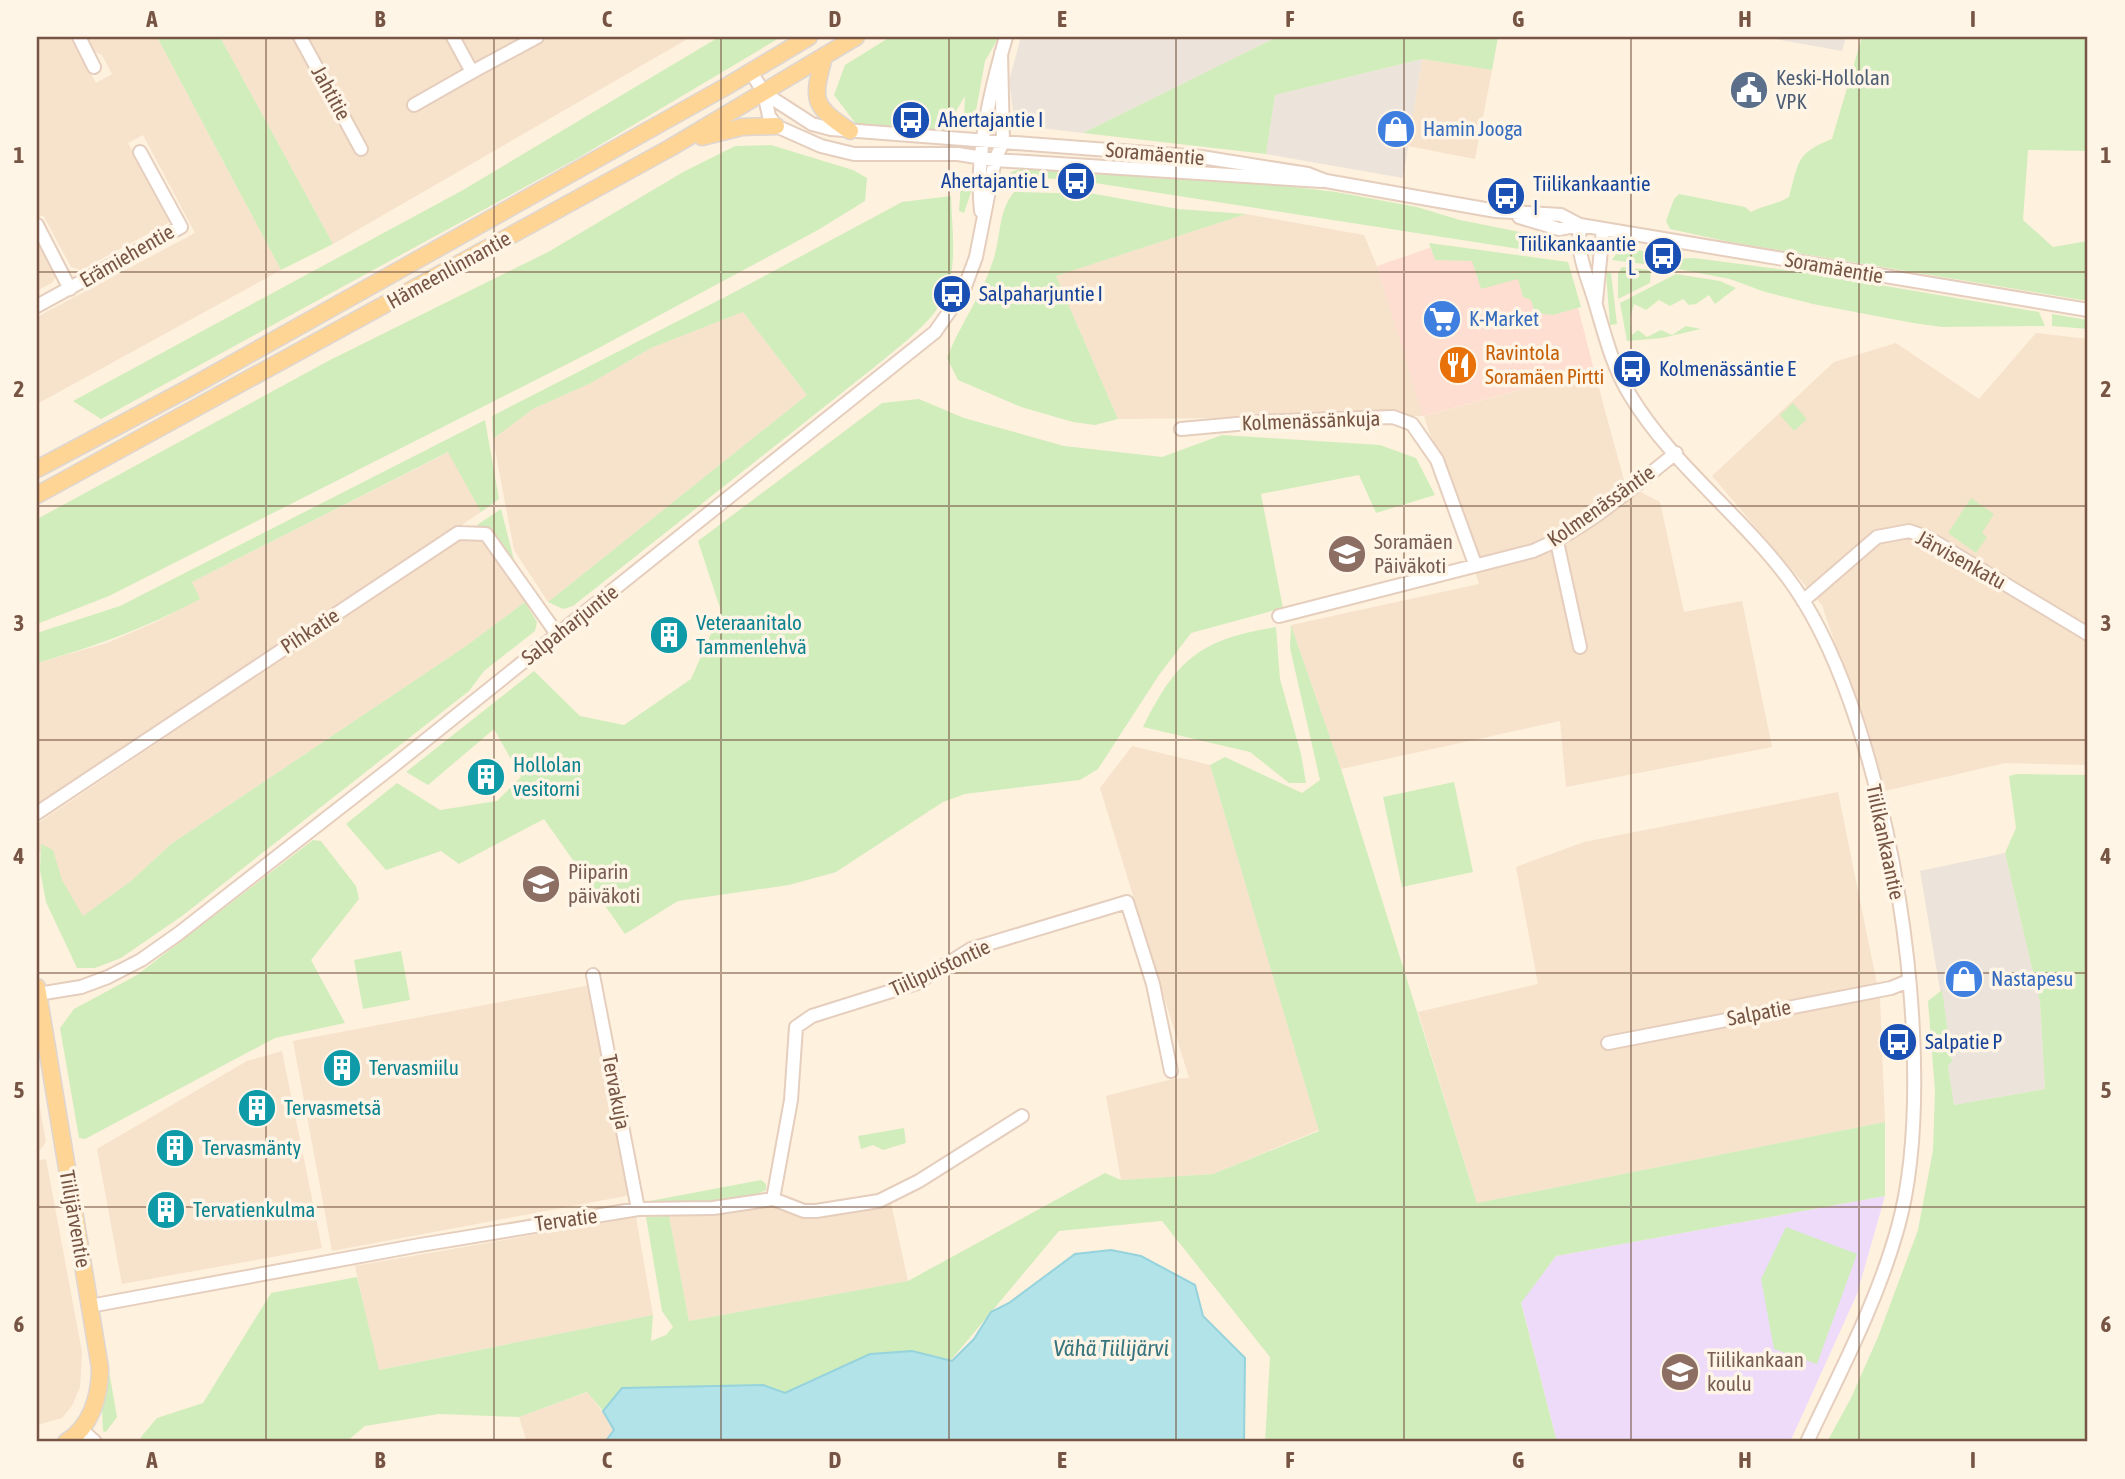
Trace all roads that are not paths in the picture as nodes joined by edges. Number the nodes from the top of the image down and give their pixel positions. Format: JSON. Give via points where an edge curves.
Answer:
{"nodes":[{"id":1,"x":79,"y":37,"type":"edge"},
{"id":2,"x":300,"y":37,"type":"edge"},
{"id":3,"x":453,"y":37,"type":"edge"},
{"id":4,"x":537,"y":37,"type":"edge"},
{"id":5,"x":808,"y":37,"type":"edge"},
{"id":6,"x":856,"y":37,"type":"edge"},
{"id":7,"x":1006,"y":37,"type":"edge"},
{"id":8,"x":1001,"y":53,"type":"junction"},
{"id":9,"x":824,"y":57,"type":"junction"},
{"id":10,"x":94,"y":67,"type":"dead end"},
{"id":11,"x":472,"y":72,"type":"junction"},
{"id":12,"x":751,"y":72,"type":"junction"},
{"id":13,"x":764,"y":93,"type":"junction"},
{"id":14,"x":414,"y":105,"type":"dead end"},
{"id":15,"x":776,"y":126,"type":"junction"},
{"id":16,"x":850,"y":131,"type":"junction"},
{"id":17,"x":983,"y":141,"type":"junction"},
{"id":18,"x":1003,"y":142,"type":"junction"},
{"id":19,"x":670,"y":148,"type":"junction"},
{"id":20,"x":361,"y":149,"type":"dead end"},
{"id":21,"x":140,"y":152,"type":"dead end"},
{"id":22,"x":988,"y":159,"type":"junction"},
{"id":23,"x":1326,"y":181,"type":"junction"},
{"id":24,"x":37,"y":225,"type":"edge"},
{"id":25,"x":1580,"y":225,"type":"junction"},
{"id":26,"x":1603,"y":229,"type":"junction"},
{"id":27,"x":70,"y":289,"type":"junction"},
{"id":28,"x":1596,"y":305,"type":"junction"},
{"id":29,"x":37,"y":306,"type":"edge"},
{"id":30,"x":2088,"y":310,"type":"edge"},
{"id":31,"x":1181,"y":429,"type":"dead end"},
{"id":32,"x":1676,"y":453,"type":"junction"},
{"id":33,"x":37,"y":469,"type":"edge"},
{"id":34,"x":37,"y":495,"type":"edge"},
{"id":35,"x":1557,"y":542,"type":"junction"},
{"id":36,"x":1475,"y":564,"type":"junction"},
{"id":37,"x":1803,"y":601,"type":"junction"},
{"id":38,"x":1279,"y":616,"type":"dead end"},
{"id":39,"x":557,"y":634,"type":"junction"},
{"id":40,"x":2088,"y":634,"type":"edge"},
{"id":41,"x":1580,"y":647,"type":"dead end"},
{"id":42,"x":37,"y":813,"type":"edge"},
{"id":43,"x":593,"y":975,"type":"dead end"},
{"id":44,"x":1908,"y":981,"type":"junction"},
{"id":45,"x":37,"y":990,"type":"edge"},
{"id":46,"x":1608,"y":1043,"type":"dead end"},
{"id":47,"x":1171,"y":1071,"type":"dead end"},
{"id":48,"x":1022,"y":1116,"type":"dead end"},
{"id":49,"x":773,"y":1199,"type":"junction"},
{"id":50,"x":638,"y":1209,"type":"junction"},
{"id":51,"x":90,"y":1306,"type":"junction"},
{"id":52,"x":82,"y":1430,"type":"junction"},
{"id":53,"x":65,"y":1442,"type":"edge"},
{"id":54,"x":95,"y":1442,"type":"edge"},
{"id":55,"x":1807,"y":1442,"type":"edge"}],
"edges":[{"from":1,"to":10,"type":"street"},
{"from":2,"to":20,"type":"street","name":"Jahtitie"},
{"from":3,"to":11,"type":"street"},
{"from":4,"to":11,"type":"street"},
{"from":5,"to":12,"type":"main road","name":"Hämeenlinnantie"},
{"from":6,"to":9,"type":"main road","name":"Hämeenlinnantie"},
{"from":7,"to":8,"type":"street"},
{"from":8,"to":17,"type":"street"},
{"from":8,"to":18,"type":"street"},
{"from":9,"to":13,"type":"main road","name":"Hämeenlinnantie"},
{"from":9,"to":16,"type":"main road","via":[[817,98],[822,112]]},
{"from":11,"to":14,"type":"street"},
{"from":12,"to":13,"type":"street","name":"Soramäentie"},
{"from":12,"to":33,"type":"main road","name":"Hämeenlinnantie","via":[[201,382]]},
{"from":13,"to":15,"type":"street","name":"Soramäentie","via":[[768,116]]},
{"from":13,"to":16,"type":"street","name":"Soramäentie","via":[[813,124]]},
{"from":13,"to":19,"type":"main road","name":"Hämeenlinnantie"},
{"from":15,"to":19,"type":"main road","via":[[721,131]]},
{"from":15,"to":22,"type":"street","name":"Soramäentie","via":[[821,146],[855,154],[958,154]]},
{"from":16,"to":17,"type":"street","name":"Soramäentie"},
{"from":17,"to":18,"type":"street","name":"Soramäentie"},
{"from":17,"to":22,"type":"street"},
{"from":18,"to":22,"type":"street"},
{"from":18,"to":23,"type":"street","name":"Soramäentie","via":[[1201,157]]},
{"from":19,"to":34,"type":"main road","name":"Hämeenlinnantie"},
{"from":21,"to":27,"type":"street","name":"Erämiehentie","via":[[181,227]]},
{"from":22,"to":23,"type":"street","name":"Soramäentie"},
{"from":22,"to":39,"type":"street","name":"Salpaharjuntie","via":[[978,179],[982,219],[976,257],[963,292],[935,332]]},
{"from":23,"to":25,"type":"street","name":"Soramäentie","via":[[1496,211],[1561,215]]},
{"from":24,"to":27,"type":"street"},
{"from":25,"to":26,"type":"street","name":"Soramäentie"},
{"from":25,"to":28,"type":"street","name":"Tiilikankaantie","via":[[1579,259]]},
{"from":26,"to":28,"type":"street","name":"Tiilikankaantie"},
{"from":26,"to":30,"type":"street","name":"Soramäentie"},
{"from":27,"to":29,"type":"street","name":"Erämiehentie"},
{"from":28,"to":32,"type":"street","name":"Tiilikankaantie","via":[[1621,379]]},
{"from":31,"to":36,"type":"street","name":"Kolmenässänkuja","via":[[1393,417],[1412,424],[1437,460]]},
{"from":32,"to":35,"type":"street","name":"Kolmenässäntie"},
{"from":32,"to":37,"type":"street","name":"Tiilikankaantie","via":[[1756,540]]},
{"from":35,"to":36,"type":"street","name":"Kolmenässäntie"},
{"from":35,"to":41,"type":"street"},
{"from":36,"to":38,"type":"street","name":"Kolmenässäntie"},
{"from":37,"to":40,"type":"street","name":"Järvisenkatu","via":[[1877,537],[1909,531],[1927,537]]},
{"from":37,"to":44,"type":"street","name":"Tiilikankaantie","via":[[1834,657],[1858,725],[1888,850]]},
{"from":39,"to":42,"type":"street","name":"Pihkatie","via":[[486,534],[458,533]]},
{"from":39,"to":45,"type":"street","name":"Salpaharjuntie","via":[[141,960],[80,986]]},
{"from":43,"to":50,"type":"street","name":"Tervakuja"},
{"from":44,"to":46,"type":"street","name":"Salpatie"},
{"from":44,"to":55,"type":"street","name":"Tiilikankaantie","via":[[1914,1101],[1901,1214],[1870,1309]]},
{"from":45,"to":51,"type":"main road","name":"Tiilijärventie"},
{"from":47,"to":49,"type":"street","name":"Tiilipuistontie","via":[[1153,984],[1127,902],[971,948],[917,983],[812,1016],[796,1027],[791,1100]]},
{"from":48,"to":49,"type":"street","name":"Tervatie","via":[[879,1201],[804,1211]]},
{"from":49,"to":50,"type":"street","name":"Tervatie","via":[[713,1208]]},
{"from":50,"to":51,"type":"street","name":"Tervatie"},
{"from":51,"to":52,"type":"main road","name":"Tiilijärventie","via":[[100,1380],[95,1405]]},
{"from":52,"to":53,"type":"main road"},
{"from":52,"to":54,"type":"street"}]}
